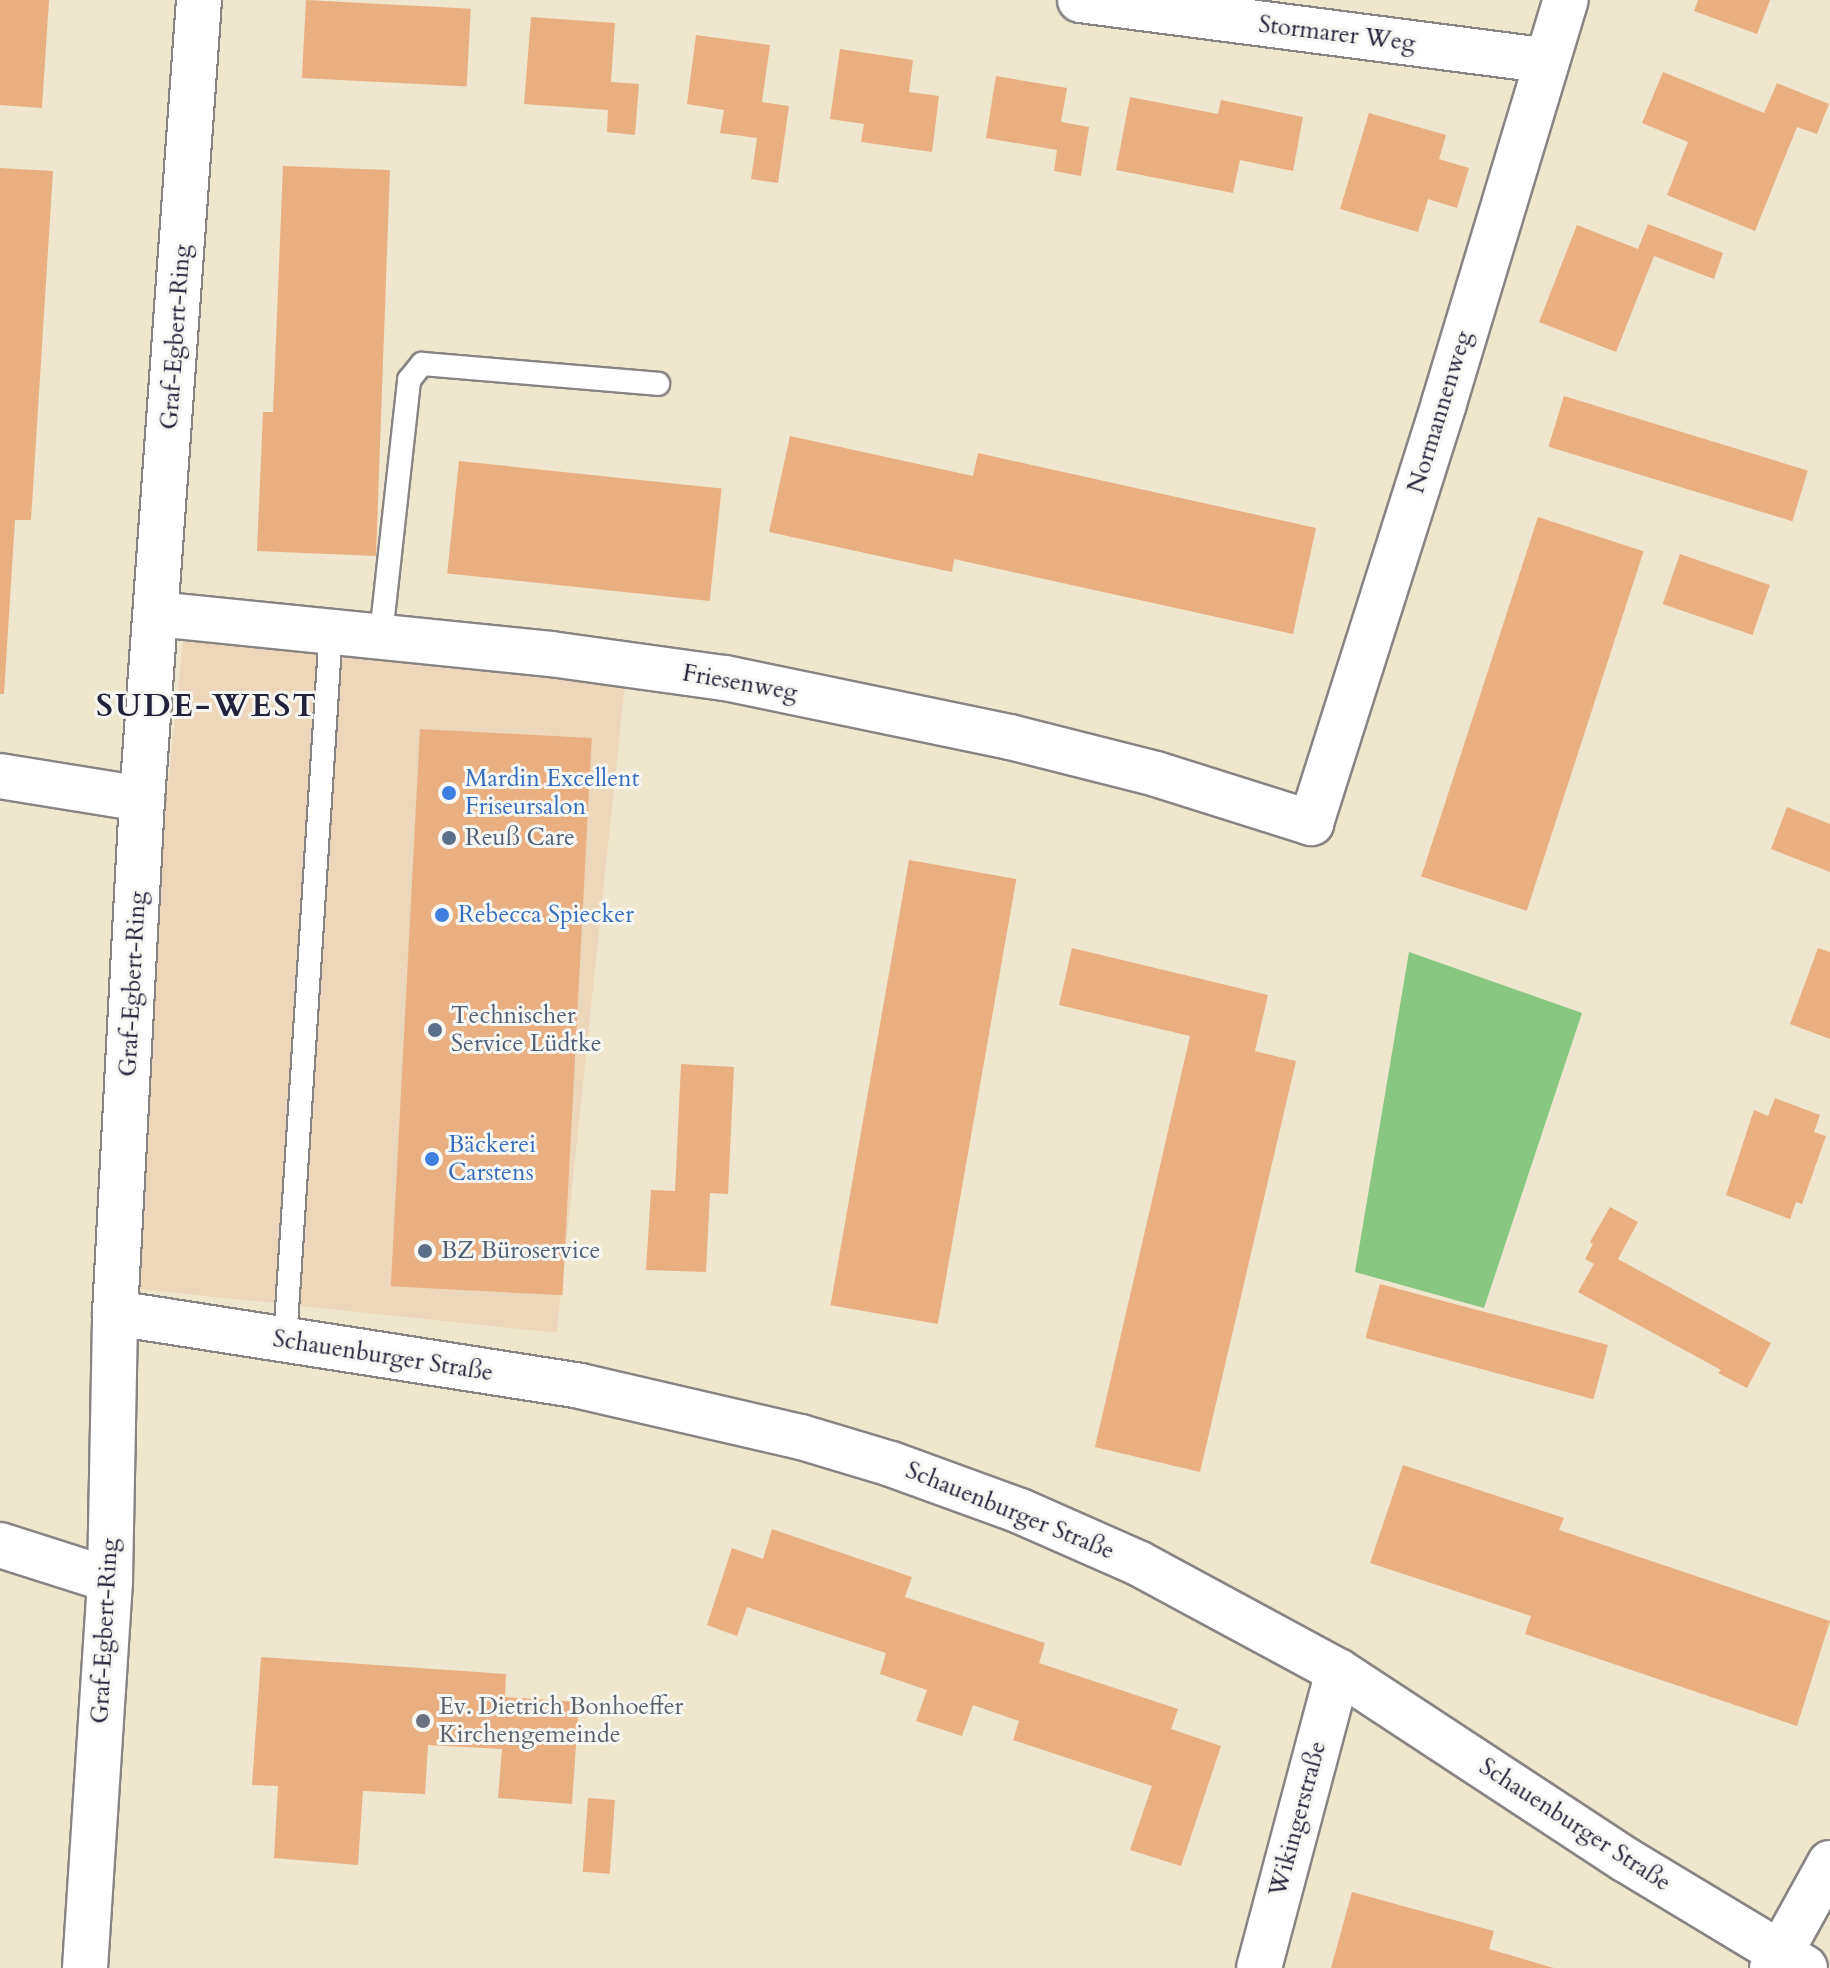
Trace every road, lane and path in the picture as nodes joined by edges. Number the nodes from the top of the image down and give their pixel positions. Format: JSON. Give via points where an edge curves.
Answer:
{"nodes":[{"id":1,"x":199,"y":0,"type":"edge"},
{"id":2,"x":1080,"y":0,"type":"edge"},
{"id":3,"x":1566,"y":0,"type":"edge"},
{"id":4,"x":1547,"y":61,"type":"junction"},
{"id":5,"x":658,"y":384,"type":"dead end"},
{"id":6,"x":157,"y":614,"type":"junction"},
{"id":7,"x":331,"y":629,"type":"junction"},
{"id":8,"x":381,"y":635,"type":"junction"},
{"id":9,"x":0,"y":776,"type":"edge"},
{"id":10,"x":142,"y":799,"type":"junction"},
{"id":11,"x":1311,"y":823,"type":"joint"},
{"id":12,"x":115,"y":1313,"type":"junction"},
{"id":13,"x":285,"y":1341,"type":"junction"},
{"id":14,"x":0,"y":1545,"type":"edge"},
{"id":15,"x":110,"y":1580,"type":"junction"},
{"id":16,"x":1338,"y":1671,"type":"junction"},
{"id":17,"x":1830,"y":1863,"type":"edge"},
{"id":18,"x":1786,"y":1964,"type":"edge"},
{"id":19,"x":85,"y":1968,"type":"edge"},
{"id":20,"x":1259,"y":1968,"type":"edge"}],
"edges":[{"from":1,"to":6,"type":"street","name":"Graf-Egbert-Ring"},
{"from":2,"to":4,"type":"street","name":"Stormarer Weg"},
{"from":3,"to":4,"type":"street","name":"Normannenweg"},
{"from":4,"to":11,"type":"street","name":"Normannenweg"},
{"from":5,"to":8,"type":"lane","via":[[422,364],[409,380]]},
{"from":6,"to":7,"type":"street","name":"Friesenweg"},
{"from":6,"to":10,"type":"street","name":"Graf-Egbert-Ring"},
{"from":7,"to":8,"type":"street","name":"Friesenweg"},
{"from":7,"to":13,"type":"lane"},
{"from":8,"to":11,"type":"street","name":"Friesenweg","via":[[725,678],[1010,737],[1156,774]]},
{"from":9,"to":10,"type":"street"},
{"from":10,"to":12,"type":"street","name":"Graf-Egbert-Ring"},
{"from":12,"to":13,"type":"street","name":"Schauenburger Straße"},
{"from":12,"to":15,"type":"street","name":"Graf-Egbert-Ring"},
{"from":13,"to":16,"type":"street","name":"Schauenburger Straße","via":[[580,1386],[757,1426],[891,1464],[1020,1511],[1140,1564]]},
{"from":14,"to":15,"type":"street"},
{"from":15,"to":19,"type":"street","name":"Graf-Egbert-Ring"},
{"from":16,"to":18,"type":"street","name":"Schauenburger Straße"},
{"from":16,"to":20,"type":"street","name":"Wikingerstraße"},
{"from":17,"to":18,"type":"street"}]}
